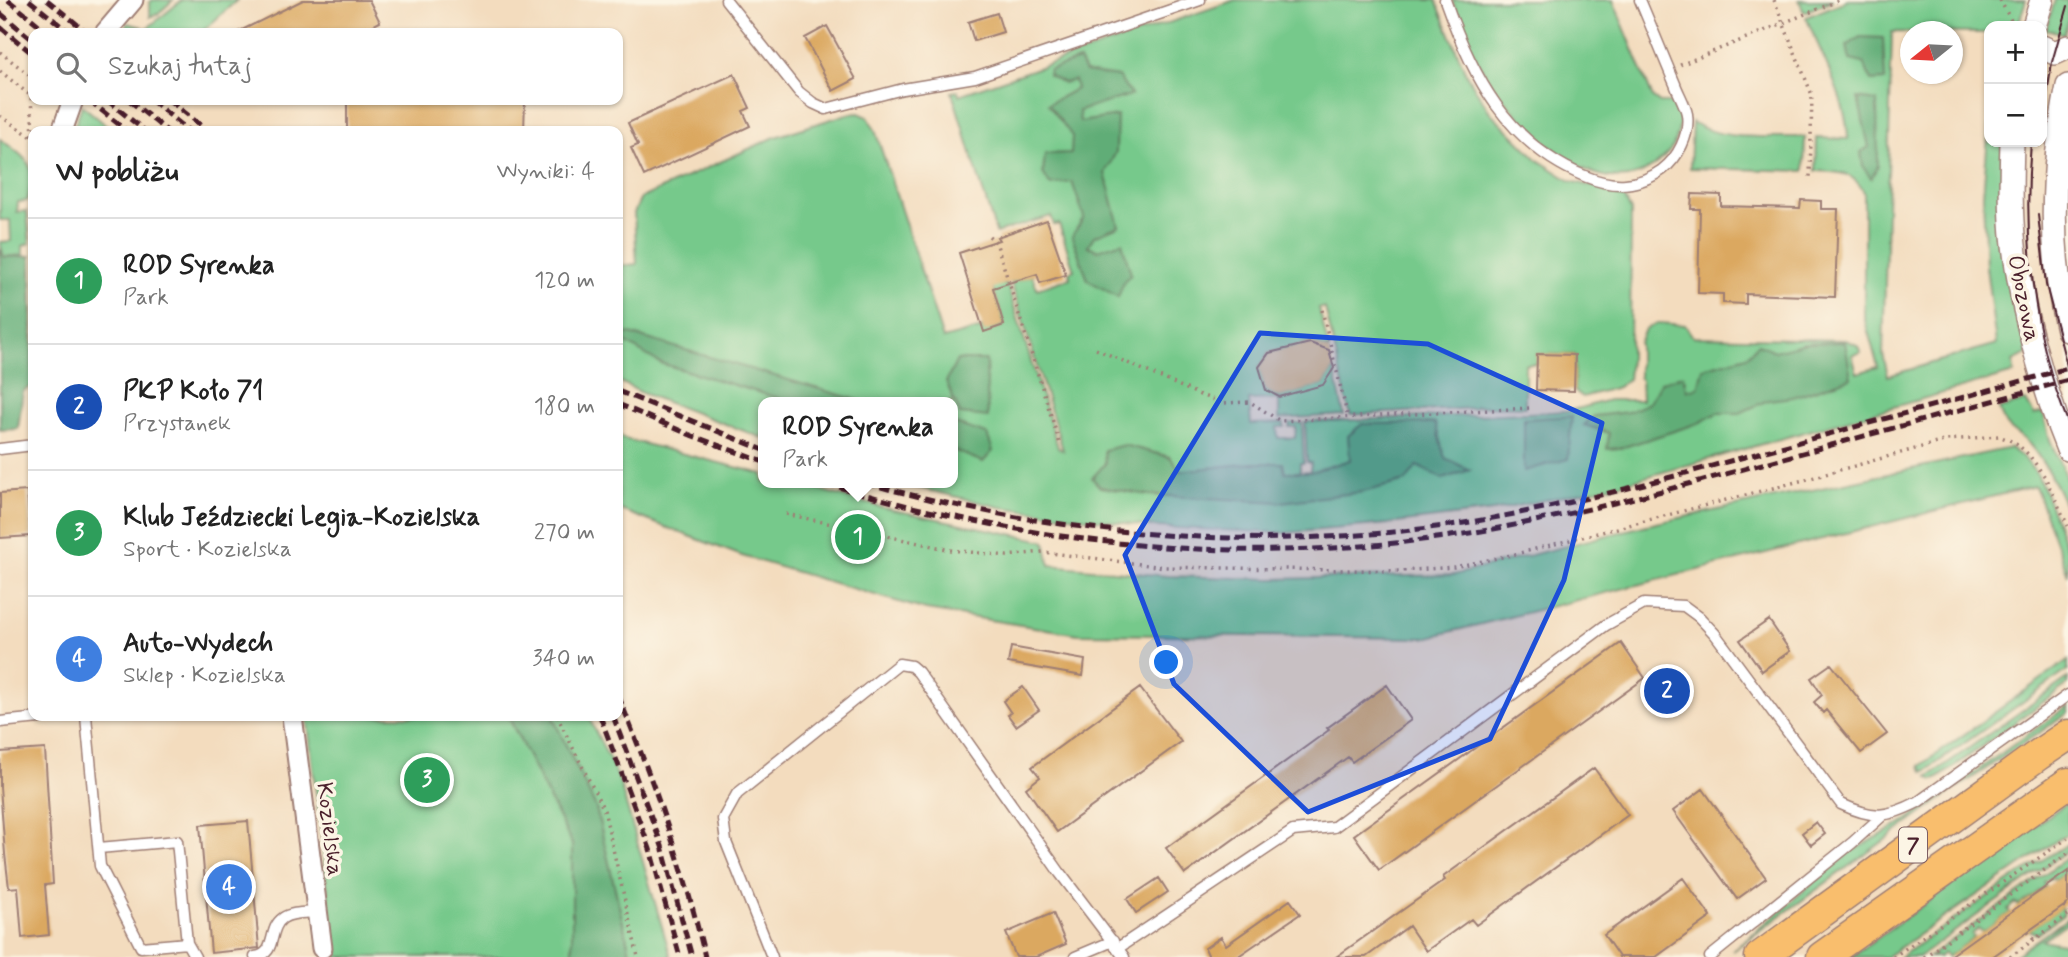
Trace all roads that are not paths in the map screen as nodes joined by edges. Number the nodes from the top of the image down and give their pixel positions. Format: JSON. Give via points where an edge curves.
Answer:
{"nodes":[{"id":1,"x":133,"y":0,"type":"edge"},
{"id":2,"x":726,"y":0,"type":"edge"},
{"id":3,"x":1200,"y":0,"type":"edge"},
{"id":4,"x":1445,"y":0,"type":"edge"},
{"id":5,"x":1640,"y":0,"type":"edge"},
{"id":6,"x":2042,"y":0,"type":"edge"},
{"id":7,"x":2032,"y":21,"type":"edge"},
{"id":8,"x":109,"y":28,"type":"edge"},
{"id":9,"x":2068,"y":47,"type":"edge"},
{"id":10,"x":2047,"y":49,"type":"edge"},
{"id":11,"x":2068,"y":86,"type":"edge"},
{"id":12,"x":71,"y":105,"type":"edge"},
{"id":13,"x":64,"y":126,"type":"edge"},
{"id":14,"x":2012,"y":147,"type":"edge"},
{"id":15,"x":2068,"y":330,"type":"edge"},
{"id":16,"x":28,"y":446,"type":"edge"},
{"id":17,"x":0,"y":449,"type":"edge"},
{"id":18,"x":2068,"y":449,"type":"edge"},
{"id":19,"x":2068,"y":695,"type":"edge"},
{"id":20,"x":28,"y":719,"type":"edge"},
{"id":21,"x":86,"y":721,"type":"edge"},
{"id":22,"x":293,"y":721,"type":"edge"},
{"id":23,"x":0,"y":722,"type":"edge"},
{"id":24,"x":2068,"y":735,"type":"edge"},
{"id":25,"x":2068,"y":783,"type":"edge"},
{"id":26,"x":1882,"y":816,"type":"junction"},
{"id":27,"x":99,"y":848,"type":"junction"},
{"id":28,"x":317,"y":912,"type":"junction"},
{"id":29,"x":187,"y":943,"type":"junction"},
{"id":30,"x":1118,"y":949,"type":"edge"},
{"id":31,"x":320,"y":952,"type":"edge"},
{"id":32,"x":195,"y":957,"type":"edge"},
{"id":33,"x":255,"y":957,"type":"edge"},
{"id":34,"x":772,"y":957,"type":"edge"},
{"id":35,"x":1075,"y":957,"type":"edge"},
{"id":36,"x":1710,"y":957,"type":"edge"},
{"id":37,"x":1760,"y":957,"type":"edge"},
{"id":38,"x":1822,"y":957,"type":"edge"}],
"edges":[{"from":1,"to":8,"type":"street"},
{"from":2,"to":3,"type":"lane","via":[[799,92],[826,109],[993,72]]},
{"from":4,"to":5,"type":"lane","via":[[1469,61],[1508,121],[1546,156],[1598,181],[1622,185],[1658,173],[1675,157],[1685,135],[1687,114]]},
{"from":6,"to":7,"type":"street"},
{"from":9,"to":10,"type":"street","via":[[2055,53]]},
{"from":11,"to":15,"type":"street","name":"Obozowa","via":[[2054,193],[2059,280]]},
{"from":12,"to":13,"type":"street"},
{"from":14,"to":18,"type":"street","name":"Obozowa","via":[[2018,272]]},
{"from":16,"to":17,"type":"lane"},
{"from":19,"to":26,"type":"lane","via":[[1918,802]]},
{"from":20,"to":23,"type":"lane"},
{"from":21,"to":27,"type":"lane"},
{"from":22,"to":28,"type":"street","name":"Kozielska"},
{"from":24,"to":37,"type":"main road","number":"7"},
{"from":25,"to":38,"type":"main road","number":"7"},
{"from":26,"to":30,"type":"lane","via":[[1842,804],[1699,617],[1684,606],[1644,604],[1606,625],[1334,827],[1293,831]]},
{"from":26,"to":36,"type":"lane"},
{"from":27,"to":29,"type":"lane","via":[[100,866],[141,947]]},
{"from":27,"to":29,"type":"lane","via":[[177,841]]},
{"from":28,"to":31,"type":"street","name":"Kozielska"},
{"from":28,"to":33,"type":"lane","via":[[285,916],[273,928],[271,948]]},
{"from":29,"to":32,"type":"lane"},
{"from":30,"to":34,"type":"lane","via":[[918,672],[899,664],[737,794],[723,819],[726,842]]},
{"from":30,"to":35,"type":"lane"}]}
